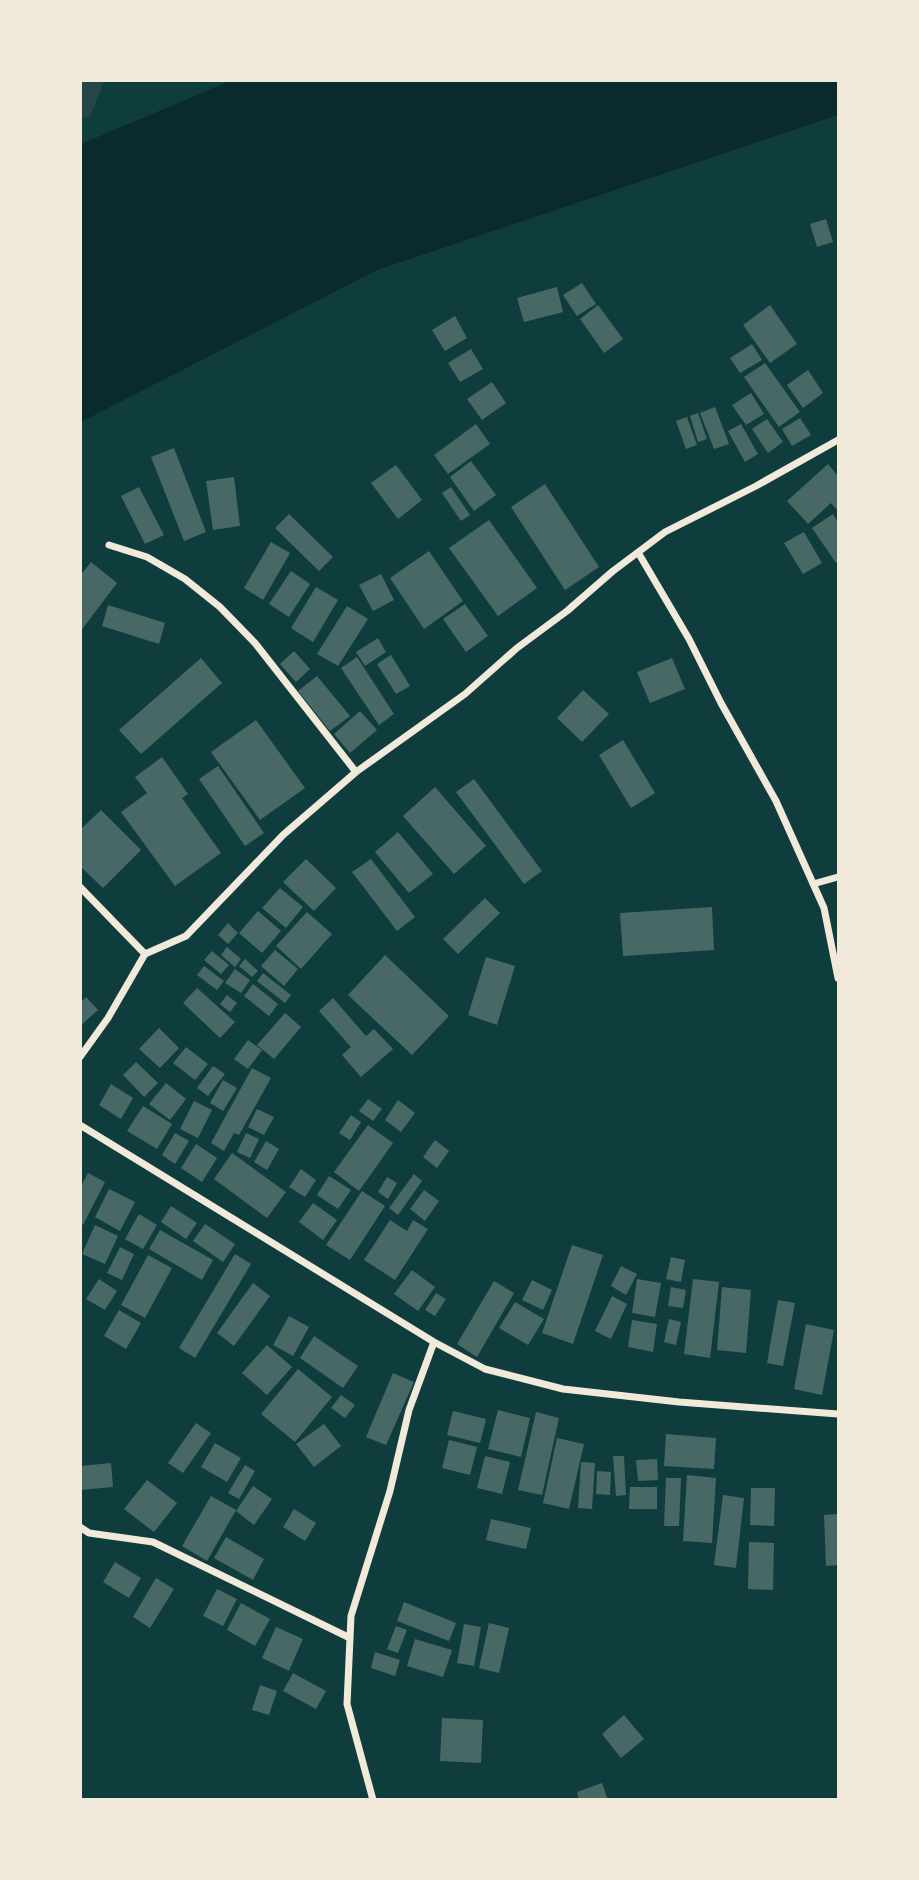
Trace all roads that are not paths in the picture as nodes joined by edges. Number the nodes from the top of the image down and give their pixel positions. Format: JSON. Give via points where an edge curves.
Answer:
{"nodes":[{"id":1,"x":838,"y":440,"type":"edge"},
{"id":2,"x":109,"y":545,"type":"dead end"},
{"id":3,"x":639,"y":554,"type":"junction"},
{"id":4,"x":356,"y":772,"type":"junction"},
{"id":5,"x":838,"y":877,"type":"edge"},
{"id":6,"x":813,"y":884,"type":"junction"},
{"id":7,"x":80,"y":887,"type":"edge"},
{"id":8,"x":145,"y":954,"type":"junction"},
{"id":9,"x":838,"y":978,"type":"edge"},
{"id":10,"x":80,"y":1057,"type":"edge"},
{"id":11,"x":80,"y":1125,"type":"edge"},
{"id":12,"x":435,"y":1342,"type":"junction"},
{"id":13,"x":838,"y":1414,"type":"edge"},
{"id":14,"x":80,"y":1527,"type":"edge"},
{"id":15,"x":350,"y":1638,"type":"junction"},
{"id":16,"x":373,"y":1800,"type":"edge"}],
"edges":[{"from":1,"to":3,"type":"street","via":[[665,532]]},
{"from":2,"to":4,"type":"street","via":[[147,557],[220,607]]},
{"from":3,"to":4,"type":"street","via":[[465,694]]},
{"from":3,"to":6,"type":"street","via":[[776,801]]},
{"from":4,"to":8,"type":"street","via":[[283,835],[186,936]]},
{"from":5,"to":6,"type":"street"},
{"from":6,"to":9,"type":"street","via":[[824,908]]},
{"from":7,"to":8,"type":"street"},
{"from":8,"to":10,"type":"street"},
{"from":11,"to":12,"type":"street"},
{"from":12,"to":13,"type":"street","via":[[485,1370],[563,1390]]},
{"from":12,"to":15,"type":"street","via":[[410,1410],[351,1616]]},
{"from":14,"to":15,"type":"street","via":[[153,1542]]},
{"from":15,"to":16,"type":"street","via":[[347,1704]]}]}
